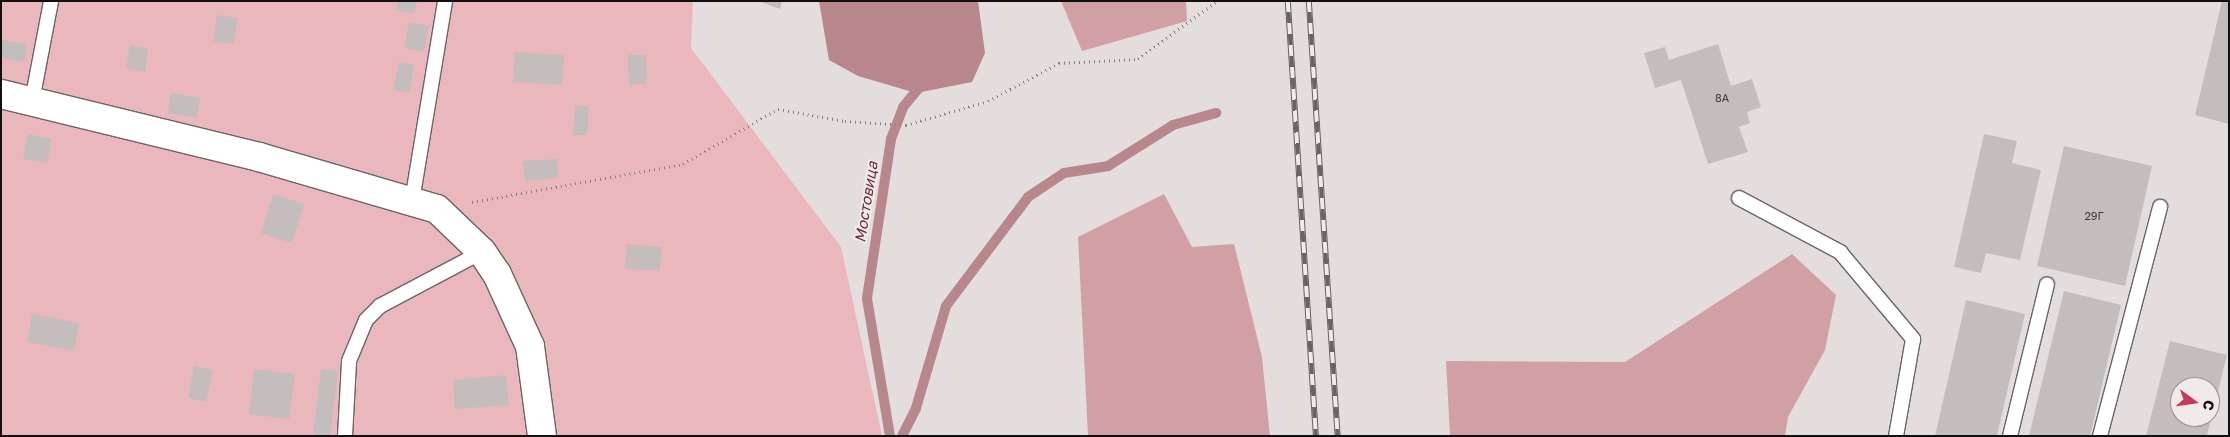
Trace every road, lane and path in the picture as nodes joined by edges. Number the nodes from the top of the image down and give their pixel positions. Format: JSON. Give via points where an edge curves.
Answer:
{"nodes":[{"id":1,"x":50,"y":1,"type":"edge"},
{"id":2,"x":445,"y":1,"type":"edge"},
{"id":3,"x":1217,"y":1,"type":"edge"},
{"id":4,"x":1,"y":94,"type":"edge"},
{"id":5,"x":32,"y":101,"type":"junction"},
{"id":6,"x":1739,"y":198,"type":"dead end"},
{"id":7,"x":412,"y":201,"type":"junction"},
{"id":8,"x":2160,"y":207,"type":"dead end"},
{"id":9,"x":438,"y":209,"type":"junction"},
{"id":10,"x":482,"y":252,"type":"junction"},
{"id":11,"x":2047,"y":284,"type":"dead end"},
{"id":12,"x":345,"y":436,"type":"edge"},
{"id":13,"x":542,"y":436,"type":"edge"},
{"id":14,"x":1896,"y":436,"type":"edge"},
{"id":15,"x":2010,"y":436,"type":"edge"},
{"id":16,"x":2100,"y":436,"type":"edge"}],
"edges":[{"from":1,"to":5,"type":"lane"},
{"from":2,"to":7,"type":"lane"},
{"from":3,"to":9,"type":"path","via":[[1138,59],[1059,63],[988,101],[906,126],[845,121],[778,109],[683,164]]},
{"from":4,"to":5,"type":"street"},
{"from":5,"to":7,"type":"street","via":[[259,157]]},
{"from":6,"to":14,"type":"lane","via":[[1840,252],[1913,339]]},
{"from":7,"to":9,"type":"street"},
{"from":8,"to":16,"type":"lane"},
{"from":9,"to":10,"type":"street"},
{"from":10,"to":12,"type":"lane","via":[[380,306],[366,320],[349,361]]},
{"from":10,"to":13,"type":"street","via":[[530,346]]},
{"from":11,"to":15,"type":"lane"}]}
